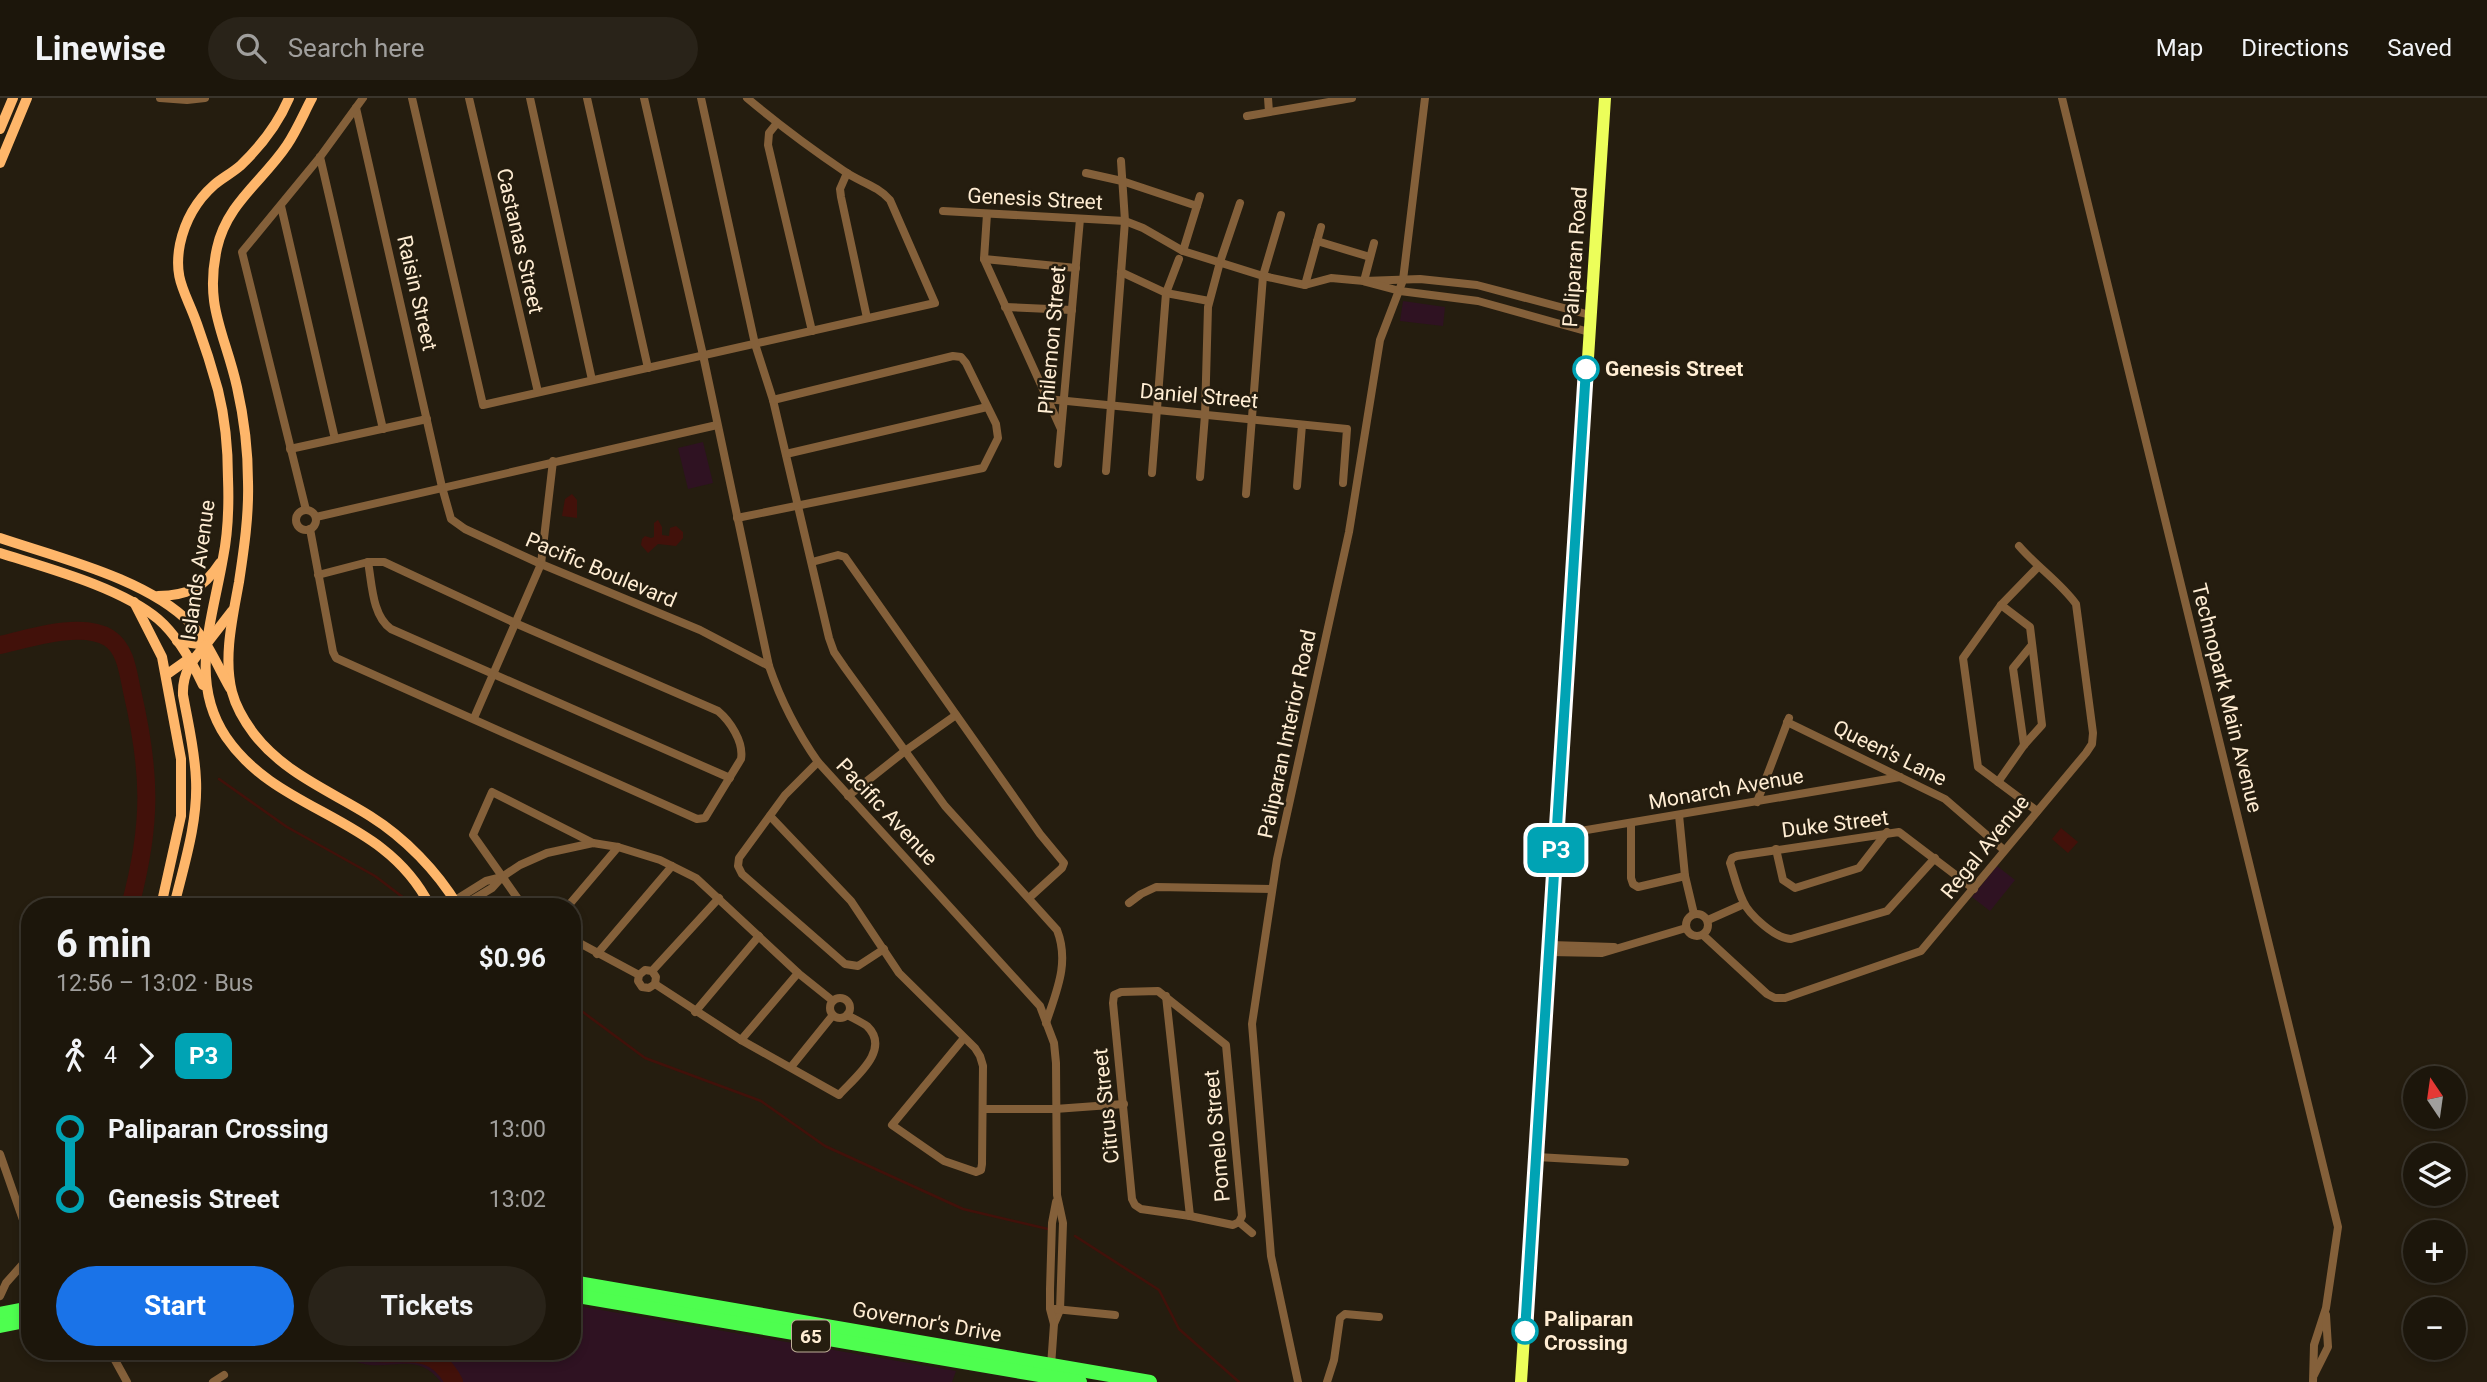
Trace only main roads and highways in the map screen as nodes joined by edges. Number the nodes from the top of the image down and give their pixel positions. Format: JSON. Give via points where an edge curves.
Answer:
{"nodes":[{"id":1,"x":1605,"y":98,"type":"edge"},
{"id":2,"x":581,"y":1284,"type":"edge"},
{"id":3,"x":581,"y":1296,"type":"edge"},
{"id":4,"x":21,"y":1310,"type":"edge"},
{"id":5,"x":0,"y":1314,"type":"edge"},
{"id":6,"x":21,"y":1322,"type":"edge"},
{"id":7,"x":0,"y":1326,"type":"edge"},
{"id":8,"x":1050,"y":1371,"type":"junction"},
{"id":9,"x":1108,"y":1378,"type":"edge"},
{"id":10,"x":1127,"y":1380,"type":"edge"},
{"id":11,"x":1080,"y":1382,"type":"edge"},
{"id":12,"x":1150,"y":1382,"type":"edge"},
{"id":13,"x":1521,"y":1382,"type":"edge"}],
"edges":[{"from":1,"to":13,"type":"main road","name":"Paliparan Road"},
{"from":2,"to":8,"type":"highway","name":"Governor's Drive","number":"65"},
{"from":3,"to":8,"type":"highway","name":"Governor's Drive","number":"65"},
{"from":4,"to":5,"type":"highway"},
{"from":6,"to":7,"type":"highway"},
{"from":8,"to":9,"type":"highway","name":"Governor's Drive","number":"65"},
{"from":8,"to":11,"type":"highway","name":"Governor's Drive","number":"65"},
{"from":9,"to":10,"type":"highway","name":"Governor's Drive","number":"65"},
{"from":10,"to":12,"type":"highway","name":"Governor's Drive","number":"65"}]}
